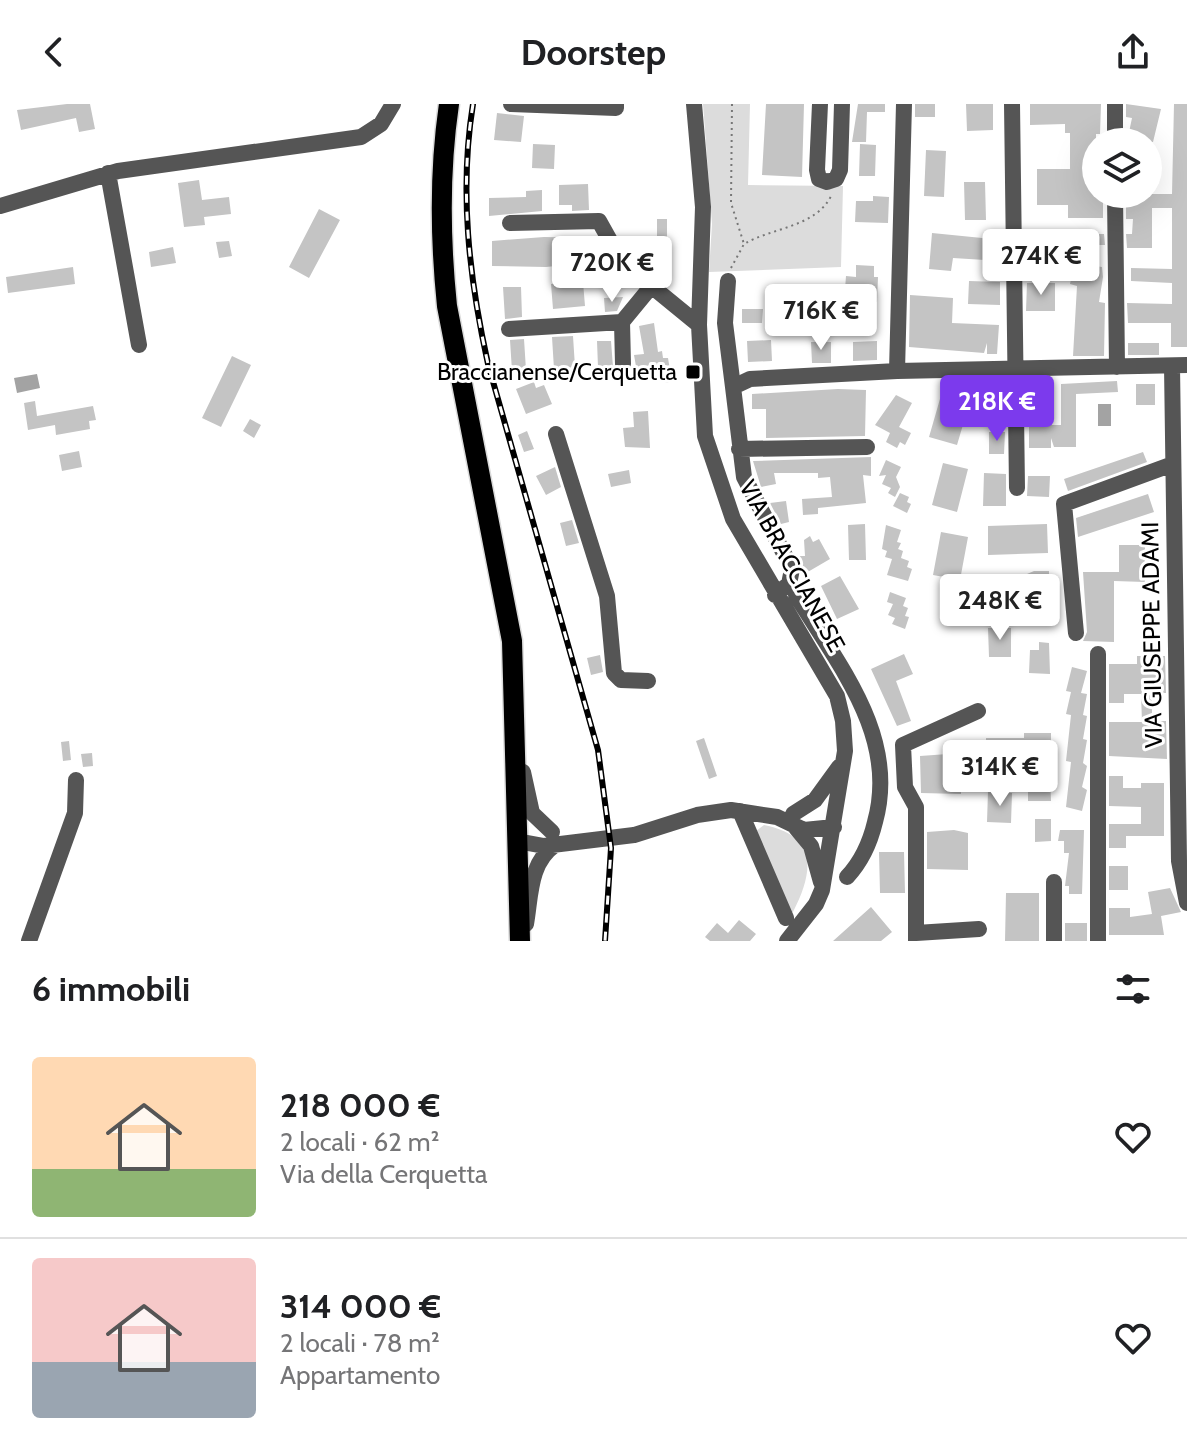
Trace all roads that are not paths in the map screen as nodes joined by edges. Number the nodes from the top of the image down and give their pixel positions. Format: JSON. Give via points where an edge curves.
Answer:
{"nodes":[{"id":1,"x":393,"y":104,"type":"edge"},
{"id":2,"x":449,"y":104,"type":"edge"},
{"id":3,"x":511,"y":104,"type":"edge"},
{"id":4,"x":616,"y":104,"type":"edge"},
{"id":5,"x":694,"y":104,"type":"edge"},
{"id":6,"x":820,"y":104,"type":"edge"},
{"id":7,"x":842,"y":104,"type":"edge"},
{"id":8,"x":904,"y":104,"type":"edge"},
{"id":9,"x":1012,"y":104,"type":"edge"},
{"id":10,"x":1115,"y":104,"type":"edge"},
{"id":11,"x":1115,"y":128,"type":"edge"},
{"id":12,"x":108,"y":173,"type":"junction"},
{"id":13,"x":0,"y":206,"type":"edge"},
{"id":14,"x":1115,"y":208,"type":"edge"},
{"id":15,"x":510,"y":223,"type":"dead end"},
{"id":16,"x":728,"y":281,"type":"road end"},
{"id":17,"x":650,"y":288,"type":"junction"},
{"id":18,"x":622,"y":322,"type":"junction"},
{"id":19,"x":699,"y":325,"type":"junction"},
{"id":20,"x":509,"y":329,"type":"dead end"},
{"id":21,"x":139,"y":345,"type":"dead end"},
{"id":22,"x":623,"y":364,"type":"dead end"},
{"id":23,"x":1180,"y":366,"type":"edge"},
{"id":24,"x":1117,"y":367,"type":"junction"},
{"id":25,"x":1015,"y":369,"type":"junction"},
{"id":26,"x":897,"y":371,"type":"junction"},
{"id":27,"x":733,"y":387,"type":"junction"},
{"id":28,"x":556,"y":434,"type":"dead end"},
{"id":29,"x":867,"y":447,"type":"dead end"},
{"id":30,"x":739,"y":449,"type":"junction"},
{"id":31,"x":1173,"y":464,"type":"junction"},
{"id":32,"x":1017,"y":488,"type":"dead end"},
{"id":33,"x":1181,"y":564,"type":"edge"},
{"id":34,"x":793,"y":589,"type":"junction"},
{"id":35,"x":779,"y":601,"type":"junction"},
{"id":36,"x":1076,"y":633,"type":"dead end"},
{"id":37,"x":1098,"y":654,"type":"dead end"},
{"id":38,"x":648,"y":681,"type":"dead end"},
{"id":39,"x":978,"y":711,"type":"dead end"},
{"id":40,"x":515,"y":725,"type":"junction"},
{"id":41,"x":845,"y":751,"type":"junction"},
{"id":42,"x":76,"y":780,"type":"dead end"},
{"id":43,"x":740,"y":811,"type":"junction"},
{"id":44,"x":789,"y":819,"type":"junction"},
{"id":45,"x":834,"y":827,"type":"junction"},
{"id":46,"x":554,"y":839,"type":"junction"},
{"id":47,"x":517,"y":841,"type":"junction"},
{"id":48,"x":847,"y":877,"type":"dead end"},
{"id":49,"x":1054,"y":882,"type":"dead end"},
{"id":50,"x":822,"y":890,"type":"junction"},
{"id":51,"x":1187,"y":903,"type":"edge"},
{"id":52,"x":786,"y":918,"type":"dead end"},
{"id":53,"x":979,"y":929,"type":"dead end"},
{"id":54,"x":916,"y":937,"type":"edge"},
{"id":55,"x":29,"y":941,"type":"edge"},
{"id":56,"x":521,"y":941,"type":"edge"},
{"id":57,"x":787,"y":941,"type":"edge"},
{"id":58,"x":1054,"y":941,"type":"edge"},
{"id":59,"x":1098,"y":941,"type":"edge"}],
"edges":[{"from":1,"to":12,"type":"street","via":[[378,127],[361,137]]},
{"from":2,"to":40,"type":"main road","via":[[440,200],[447,306],[512,641]]},
{"from":3,"to":4,"type":"street"},
{"from":5,"to":19,"type":"street","name":"VIA BRACCIANESE","via":[[703,207]]},
{"from":6,"to":7,"type":"street","via":[[818,175],[824,182],[833,181],[840,170]]},
{"from":8,"to":26,"type":"street"},
{"from":9,"to":25,"type":"street"},
{"from":10,"to":11,"type":"street"},
{"from":12,"to":13,"type":"street"},
{"from":12,"to":21,"type":"street"},
{"from":14,"to":24,"type":"street"},
{"from":15,"to":17,"type":"street","via":[[599,221],[622,262]]},
{"from":16,"to":27,"type":"street","via":[[725,323]]},
{"from":17,"to":18,"type":"street"},
{"from":17,"to":19,"type":"street"},
{"from":18,"to":20,"type":"street"},
{"from":18,"to":22,"type":"street"},
{"from":19,"to":35,"type":"street","name":"VIA BRACCIANESE","via":[[703,423],[715,472],[733,519]]},
{"from":23,"to":24,"type":"street"},
{"from":23,"to":31,"type":"street","name":"VIA GIUSEPPE ADAMI"},
{"from":24,"to":25,"type":"street"},
{"from":25,"to":26,"type":"street"},
{"from":25,"to":32,"type":"street"},
{"from":26,"to":27,"type":"street","via":[[750,379]]},
{"from":27,"to":30,"type":"street"},
{"from":28,"to":38,"type":"street","via":[[607,596],[614,673],[621,680]]},
{"from":29,"to":30,"type":"street"},
{"from":30,"to":34,"type":"street","via":[[749,489],[790,563]]},
{"from":31,"to":33,"type":"street","name":"VIA GIUSEPPE ADAMI"},
{"from":31,"to":36,"type":"street","via":[[1064,504]]},
{"from":33,"to":51,"type":"street","name":"VIA GIUSEPPE ADAMI","via":[[1179,861]]},
{"from":34,"to":35,"type":"street"},
{"from":34,"to":48,"type":"street","via":[[864,709],[878,749],[878,812],[868,846]]},
{"from":35,"to":41,"type":"street","name":"VIA BRACCIANESE","via":[[837,696]]},
{"from":37,"to":59,"type":"street"},
{"from":39,"to":54,"type":"street","via":[[903,745],[905,787],[916,807]]},
{"from":40,"to":46,"type":"street","via":[[532,813]]},
{"from":40,"to":47,"type":"main road"},
{"from":41,"to":44,"type":"street","via":[[825,789]]},
{"from":41,"to":45,"type":"street","name":"VIA BRACCIANESE"},
{"from":42,"to":55,"type":"street","via":[[75,813]]},
{"from":43,"to":44,"type":"street"},
{"from":43,"to":46,"type":"street","via":[[705,813],[634,835]]},
{"from":43,"to":52,"type":"street"},
{"from":44,"to":45,"type":"street","via":[[811,831]]},
{"from":44,"to":50,"type":"street","via":[[814,852]]},
{"from":45,"to":50,"type":"street","name":"VIA BRACCIANESE"},
{"from":46,"to":47,"type":"street"},
{"from":46,"to":56,"type":"street","via":[[536,868]]},
{"from":47,"to":56,"type":"main road"},
{"from":49,"to":58,"type":"street"},
{"from":50,"to":57,"type":"street","name":"VIA BRACCIANESE"},
{"from":53,"to":54,"type":"street"}]}
